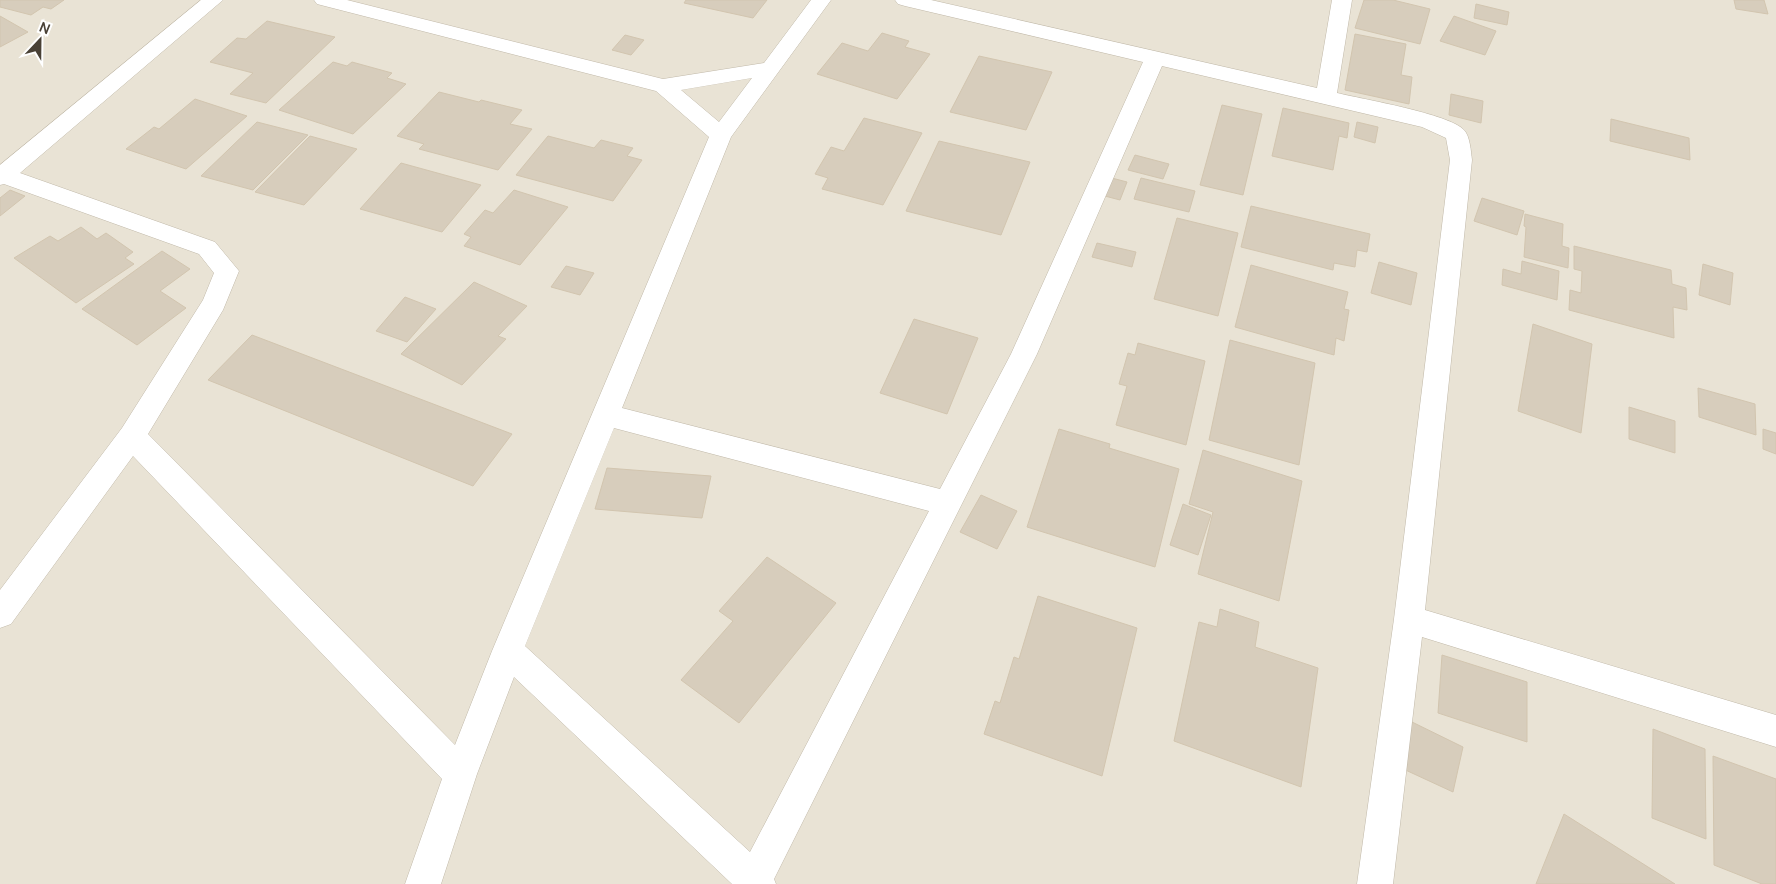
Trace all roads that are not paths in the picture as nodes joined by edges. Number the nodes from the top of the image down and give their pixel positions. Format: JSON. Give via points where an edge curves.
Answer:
{"nodes":[{"id":1,"x":213,"y":0,"type":"edge"},
{"id":2,"x":324,"y":0,"type":"edge"},
{"id":3,"x":821,"y":0,"type":"edge"},
{"id":4,"x":905,"y":0,"type":"edge"},
{"id":5,"x":1342,"y":0,"type":"edge"},
{"id":6,"x":1154,"y":59,"type":"junction"},
{"id":7,"x":771,"y":68,"type":"junction"},
{"id":8,"x":663,"y":86,"type":"junction"},
{"id":9,"x":1326,"y":97,"type":"junction"},
{"id":10,"x":721,"y":135,"type":"junction"},
{"id":11,"x":1,"y":176,"type":"edge"},
{"id":12,"x":606,"y":415,"type":"junction"},
{"id":13,"x":132,"y":436,"type":"junction"},
{"id":14,"x":948,"y":504,"type":"junction"},
{"id":15,"x":0,"y":614,"type":"edge"},
{"id":16,"x":1409,"y":618,"type":"junction"},
{"id":17,"x":508,"y":651,"type":"junction"},
{"id":18,"x":1776,"y":731,"type":"edge"},
{"id":19,"x":460,"y":774,"type":"junction"},
{"id":20,"x":756,"y":882,"type":"edge"},
{"id":21,"x":423,"y":884,"type":"edge"},
{"id":22,"x":1375,"y":884,"type":"edge"}],
"edges":[{"from":1,"to":11,"type":"street"},
{"from":2,"to":8,"type":"street"},
{"from":3,"to":7,"type":"street"},
{"from":4,"to":6,"type":"street"},
{"from":5,"to":9,"type":"street"},
{"from":6,"to":9,"type":"street"},
{"from":6,"to":14,"type":"street","via":[[1024,354]]},
{"from":7,"to":8,"type":"street"},
{"from":7,"to":10,"type":"street"},
{"from":8,"to":10,"type":"street"},
{"from":9,"to":16,"type":"street","via":[[1435,124],[1456,134],[1461,160]]},
{"from":10,"to":12,"type":"street"},
{"from":11,"to":13,"type":"street","via":[[207,248],[228,271],[214,303]]},
{"from":12,"to":14,"type":"street"},
{"from":12,"to":17,"type":"street"},
{"from":13,"to":15,"type":"street"},
{"from":13,"to":19,"type":"street"},
{"from":14,"to":20,"type":"street"},
{"from":16,"to":18,"type":"street"},
{"from":16,"to":22,"type":"street"},
{"from":17,"to":19,"type":"street"},
{"from":17,"to":20,"type":"street"},
{"from":19,"to":21,"type":"street"}]}
